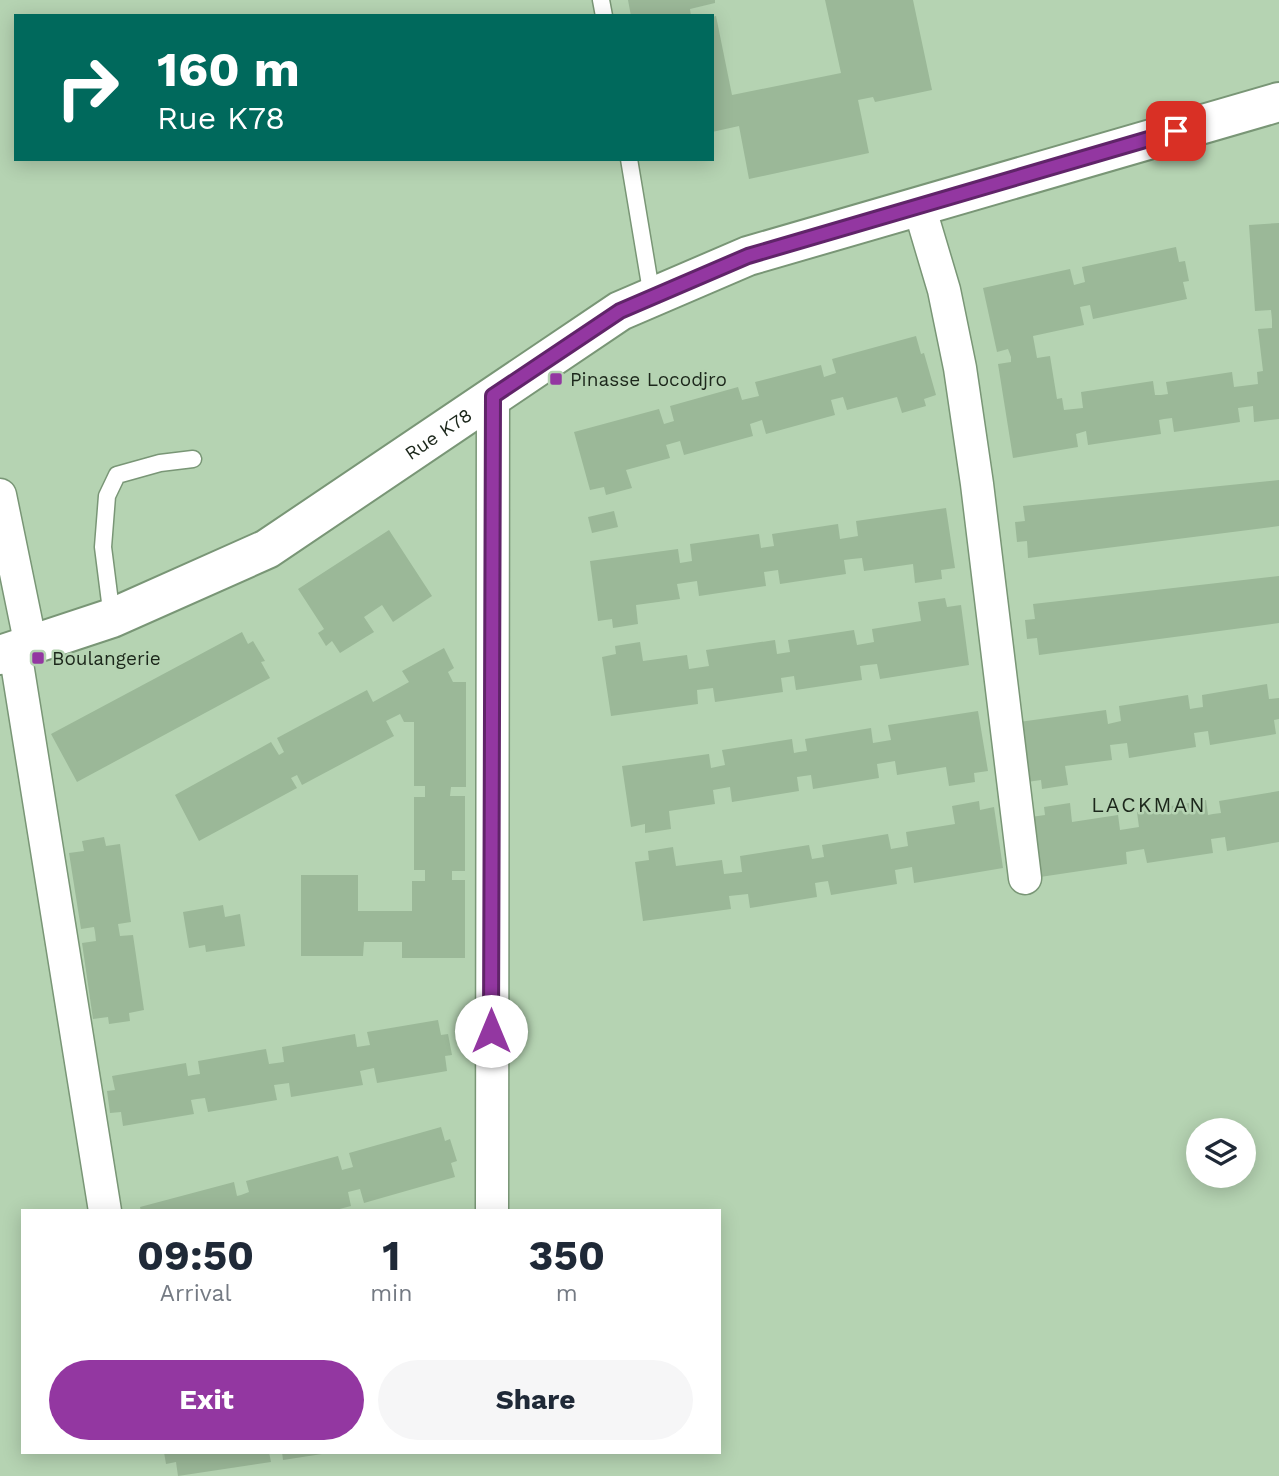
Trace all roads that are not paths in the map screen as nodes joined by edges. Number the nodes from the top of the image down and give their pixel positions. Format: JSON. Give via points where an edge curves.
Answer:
{"nodes":[{"id":1,"x":1279,"y":102,"type":"edge"},
{"id":2,"x":629,"y":161,"type":"edge"},
{"id":3,"x":919,"y":206,"type":"junction"},
{"id":4,"x":652,"y":297,"type":"junction"},
{"id":5,"x":493,"y":396,"type":"junction"},
{"id":6,"x":193,"y":459,"type":"dead end"},
{"id":7,"x":0,"y":495,"type":"edge"},
{"id":8,"x":112,"y":618,"type":"junction"},
{"id":9,"x":16,"y":651,"type":"edge"},
{"id":10,"x":1026,"y":878,"type":"dead end"},
{"id":11,"x":105,"y":1209,"type":"edge"},
{"id":12,"x":492,"y":1209,"type":"edge"}],
"edges":[{"from":1,"to":3,"type":"street","name":"Rue K78"},
{"from":2,"to":4,"type":"lane"},
{"from":3,"to":4,"type":"street","name":"Rue K78","via":[[748,256]]},
{"from":3,"to":10,"type":"street","via":[[944,290],[960,368]]},
{"from":4,"to":5,"type":"street","name":"Rue K78","via":[[620,311]]},
{"from":5,"to":8,"type":"street","name":"Rue K78","via":[[267,549]]},
{"from":5,"to":12,"type":"street"},
{"from":6,"to":8,"type":"lane","via":[[117,475],[107,496],[103,547]]},
{"from":7,"to":9,"type":"street"},
{"from":8,"to":9,"type":"street","name":"Rue K78"},
{"from":9,"to":11,"type":"street"}]}
